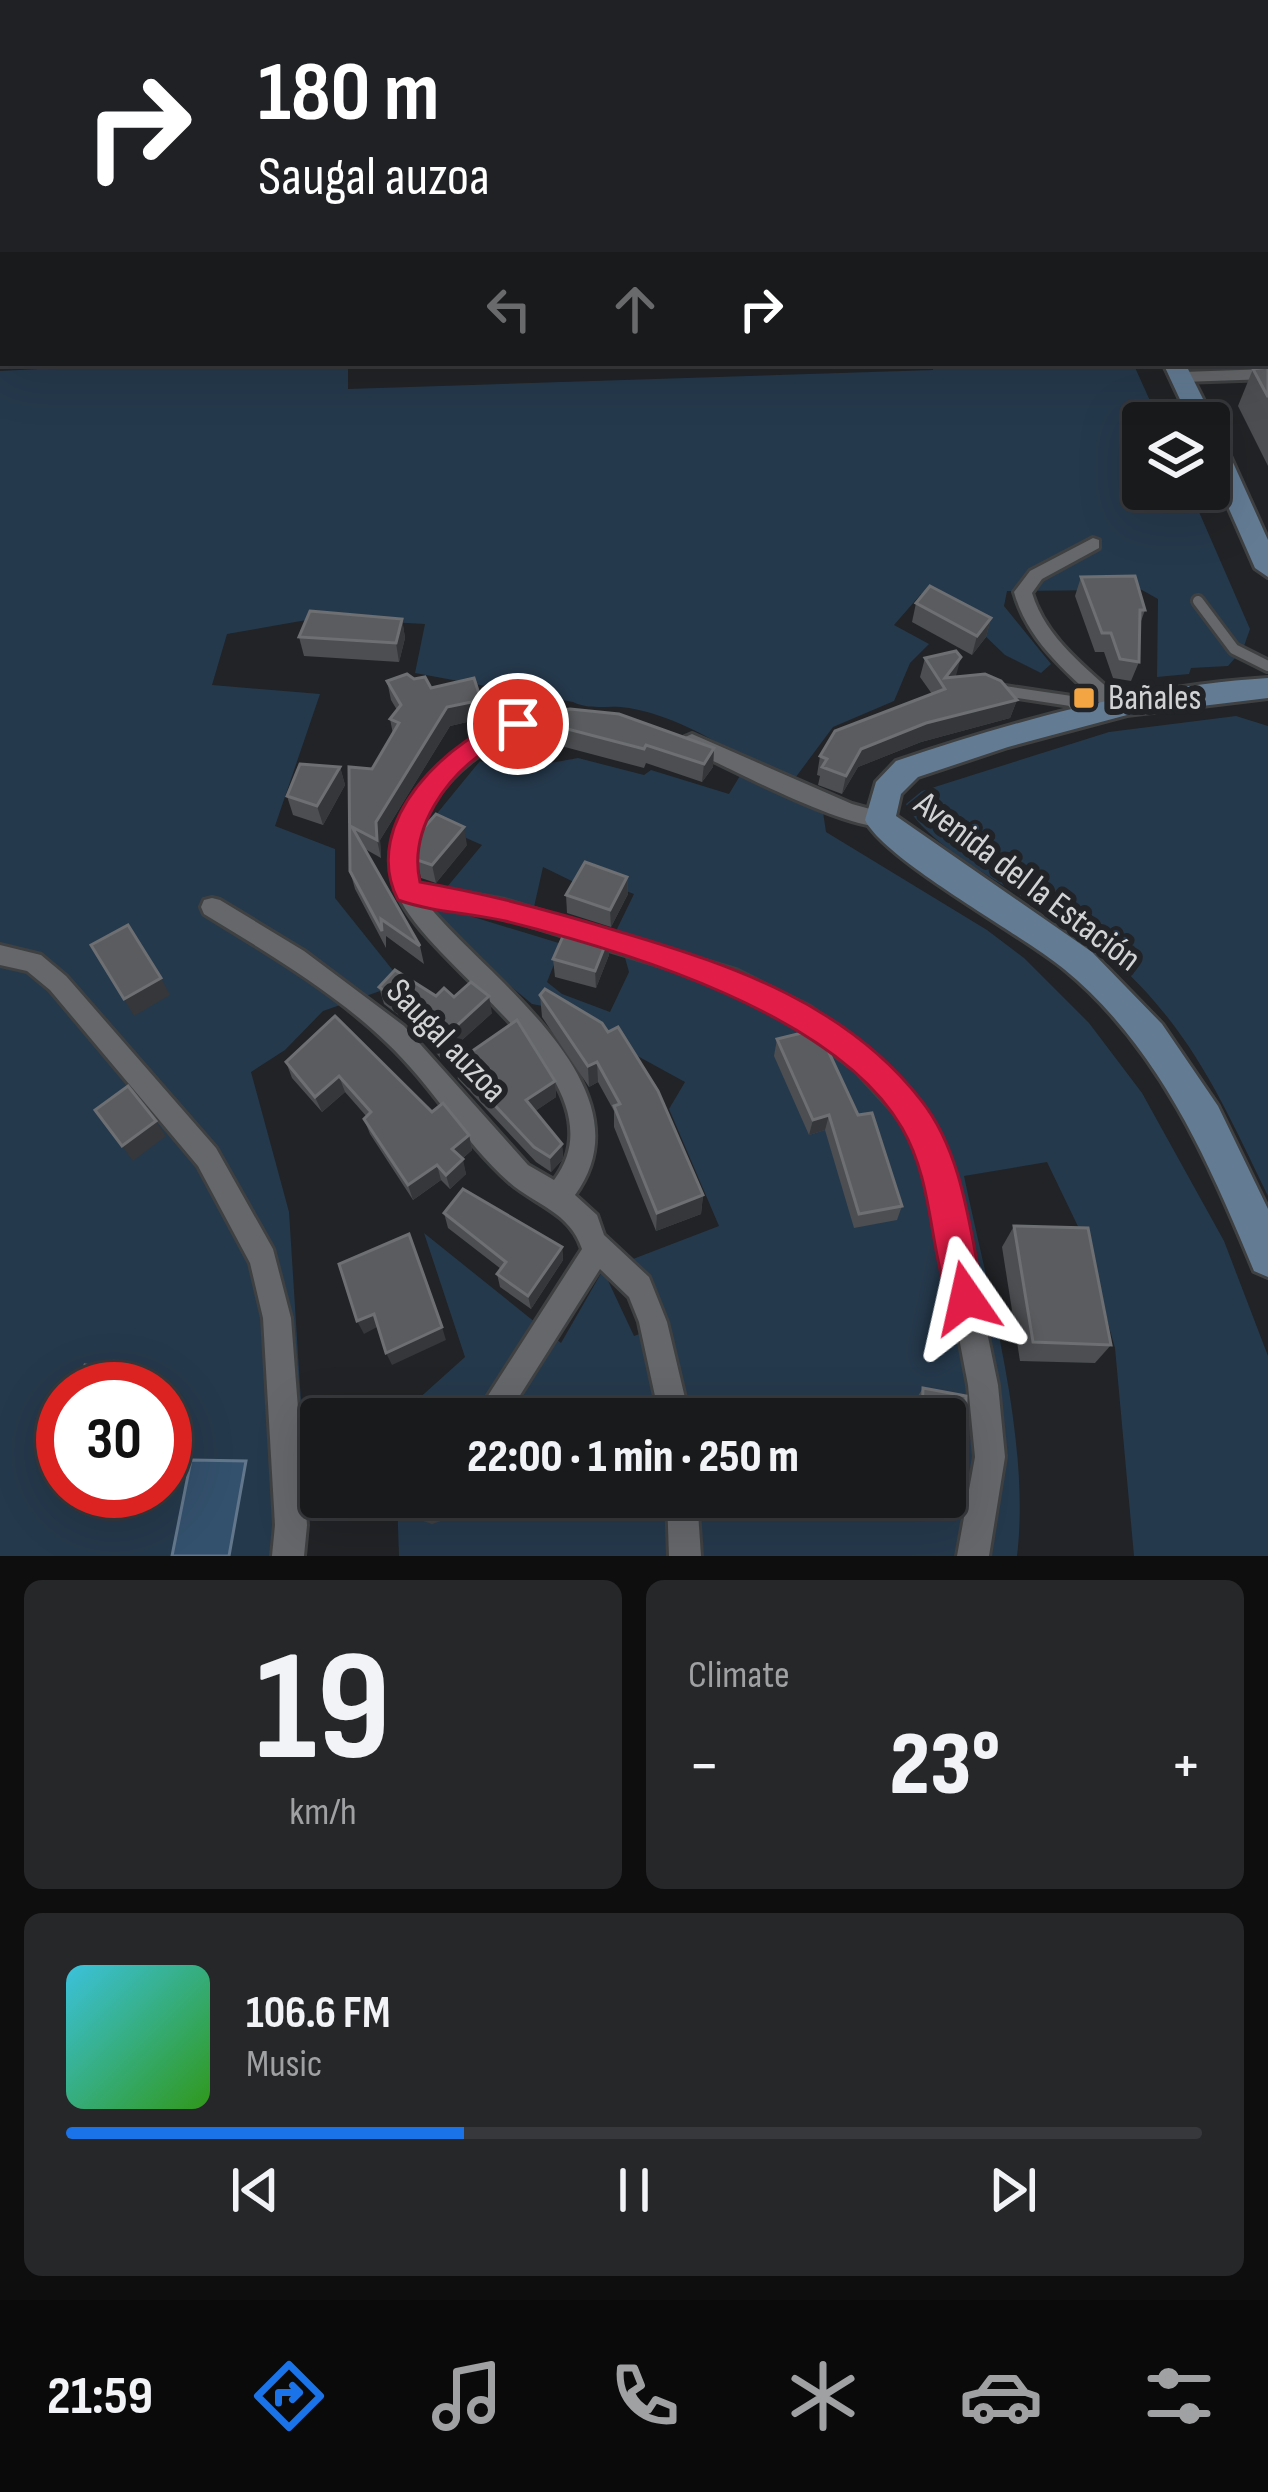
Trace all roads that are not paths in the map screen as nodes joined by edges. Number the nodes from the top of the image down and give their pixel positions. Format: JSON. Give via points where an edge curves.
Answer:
{"nodes":[{"id":1,"x":1178,"y":370,"type":"edge"},
{"id":2,"x":1268,"y":374,"type":"edge"},
{"id":3,"x":1193,"y":402,"type":"edge"},
{"id":4,"x":1230,"y":483,"type":"edge"},
{"id":5,"x":1093,"y":544,"type":"dead end"},
{"id":6,"x":1268,"y":568,"type":"edge"},
{"id":7,"x":1198,"y":602,"type":"dead end"},
{"id":8,"x":1268,"y":666,"type":"edge"},
{"id":9,"x":980,"y":686,"type":"edge"},
{"id":10,"x":1268,"y":688,"type":"edge"},
{"id":11,"x":1114,"y":705,"type":"junction"},
{"id":12,"x":1081,"y":713,"type":"junction"},
{"id":13,"x":577,"y":718,"type":"edge"},
{"id":14,"x":679,"y":735,"type":"edge"},
{"id":15,"x":880,"y":820,"type":"junction"},
{"id":16,"x":408,"y":892,"type":"junction"},
{"id":17,"x":212,"y":907,"type":"dead end"},
{"id":18,"x":0,"y":956,"type":"edge"},
{"id":19,"x":558,"y":1197,"type":"junction"},
{"id":20,"x":594,"y":1244,"type":"junction"},
{"id":21,"x":1268,"y":1257,"type":"edge"},
{"id":22,"x":502,"y":1398,"type":"edge"},
{"id":23,"x":670,"y":1398,"type":"edge"},
{"id":24,"x":683,"y":1518,"type":"edge"},
{"id":25,"x":288,"y":1556,"type":"edge"},
{"id":26,"x":685,"y":1556,"type":"edge"},
{"id":27,"x":973,"y":1556,"type":"edge"}],
"edges":[{"from":1,"to":2,"type":"street"},
{"from":1,"to":3,"type":"street"},
{"from":4,"to":6,"type":"street"},
{"from":5,"to":11,"type":"street","via":[[1036,575],[1024,601],[1044,634]]},
{"from":7,"to":8,"type":"lane","via":[[1225,644]]},
{"from":9,"to":12,"type":"lane","via":[[1071,701]]},
{"from":10,"to":11,"type":"street","name":"Avenida del la Estación"},
{"from":11,"to":12,"type":"street","name":"Avenida del la Estación"},
{"from":12,"to":15,"type":"street","name":"Avenida del la Estación","via":[[907,769],[881,798]]},
{"from":13,"to":16,"type":"street","via":[[518,724],[451,765],[410,823],[402,866]]},
{"from":14,"to":15,"type":"street"},
{"from":15,"to":21,"type":"street","name":"Avenida del la Estación","via":[[1100,977],[1156,1037],[1201,1109]]},
{"from":16,"to":19,"type":"street","name":"Saugal auzoa","via":[[562,1067],[586,1141],[578,1179]]},
{"from":16,"to":27,"type":"street","via":[[505,909],[728,977],[801,1015],[864,1062],[911,1112],[940,1168],[983,1385],[990,1457]]},
{"from":17,"to":19,"type":"street","name":"Saugal auzoa","via":[[395,1034],[519,1174]]},
{"from":18,"to":25,"type":"street","via":[[33,962],[58,982],[207,1156],[263,1259],[277,1318]]},
{"from":19,"to":20,"type":"street","name":"Saugal auzoa","via":[[587,1223]]},
{"from":20,"to":22,"type":"street"},
{"from":20,"to":23,"type":"street","name":"Saugal auzoa","via":[[639,1287]]},
{"from":24,"to":26,"type":"street"}]}
